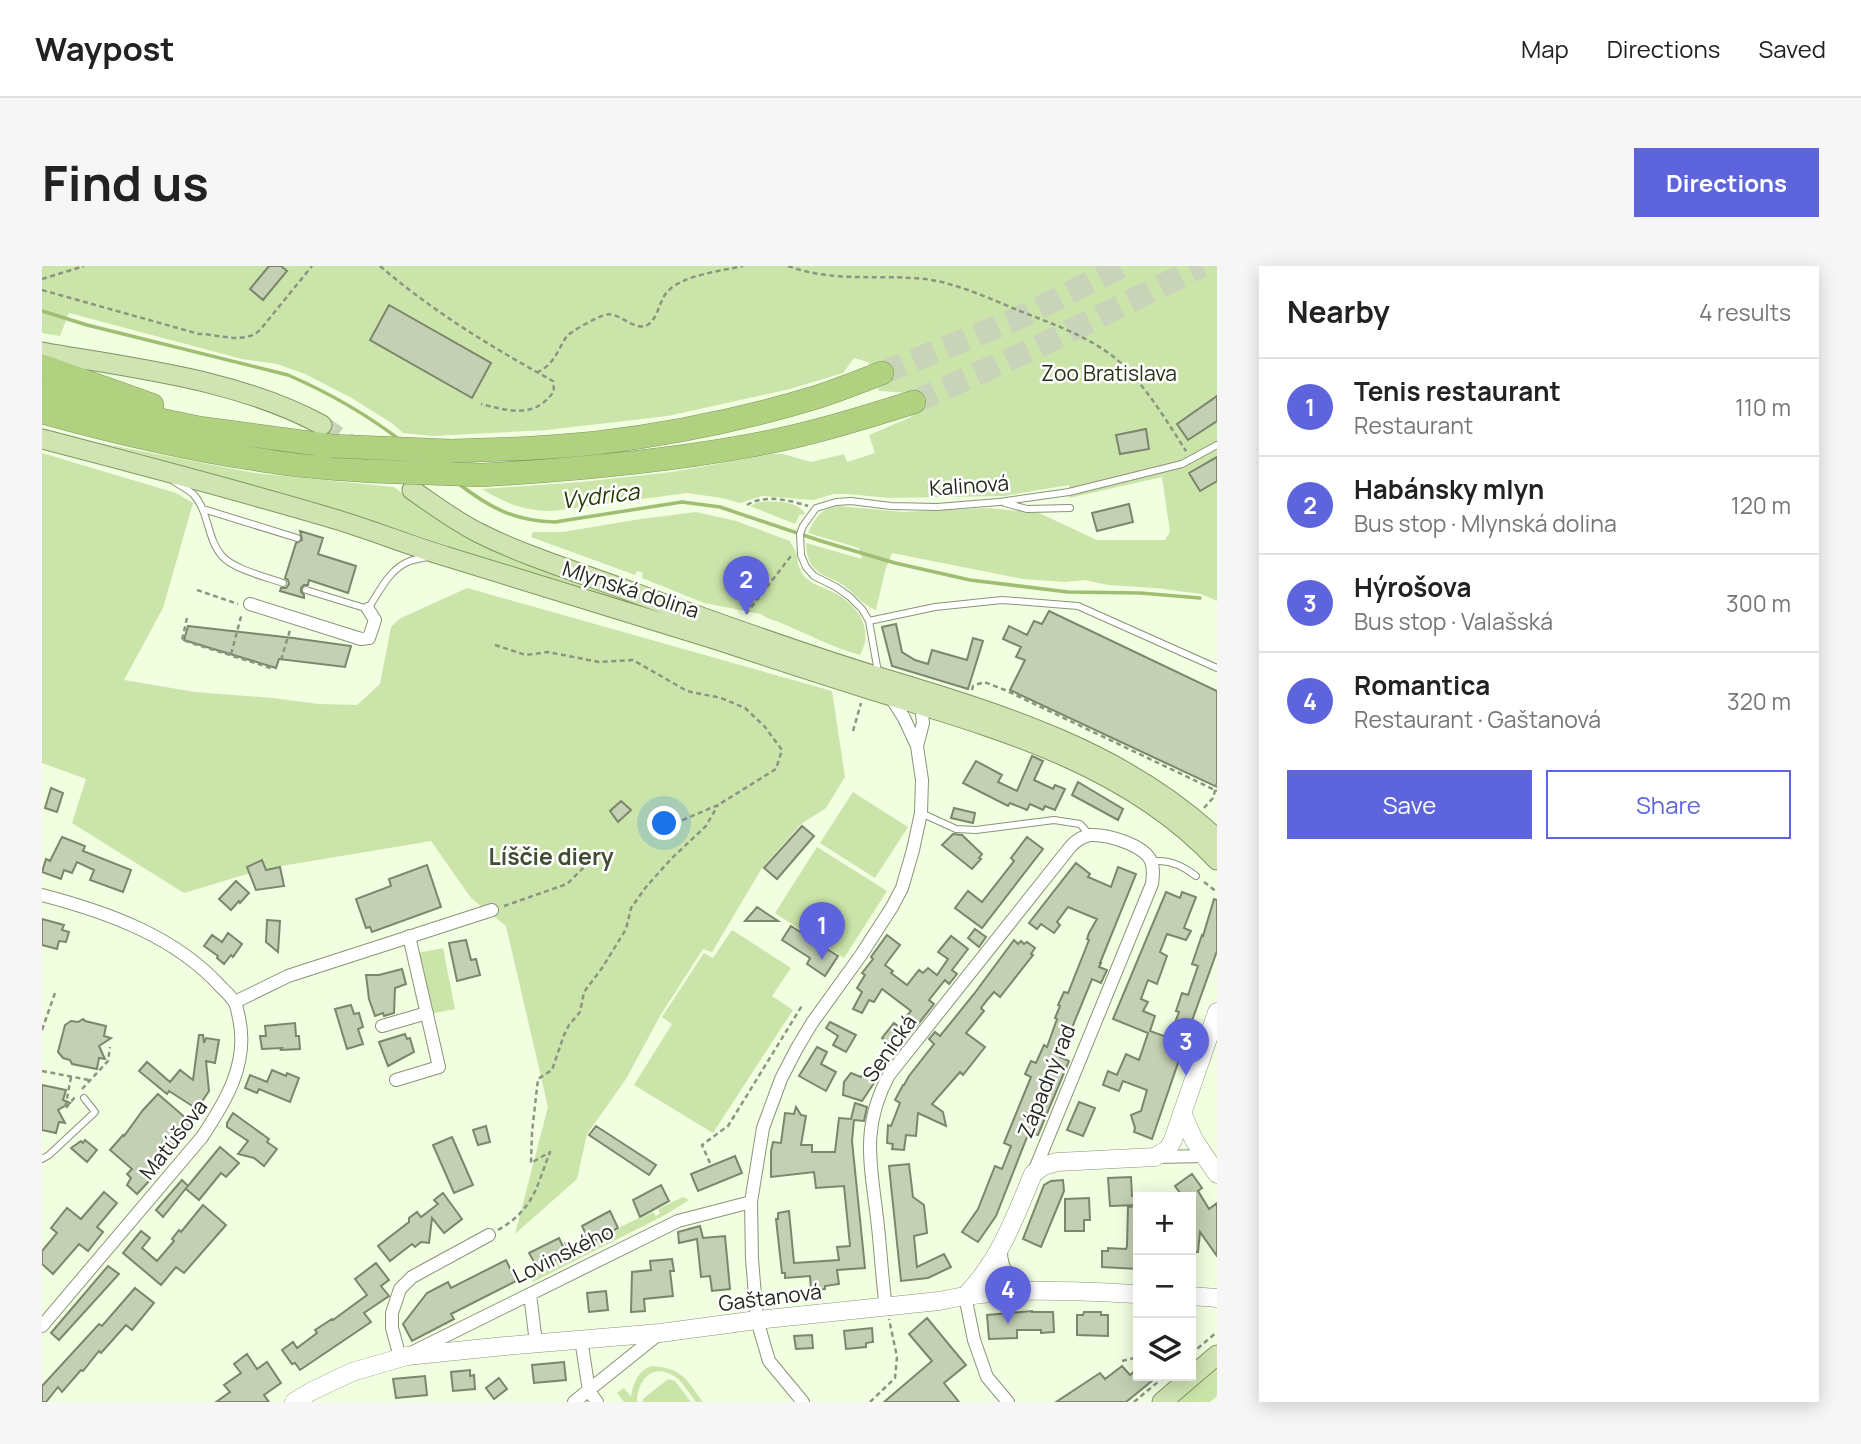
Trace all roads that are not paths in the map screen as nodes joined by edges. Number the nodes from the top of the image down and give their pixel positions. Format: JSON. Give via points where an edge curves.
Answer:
{"nodes":[{"id":1,"x":42,"y":352,"type":"edge"},
{"id":2,"x":42,"y":366,"type":"edge"},
{"id":3,"x":882,"y":373,"type":"tunnel mouth"},
{"id":4,"x":42,"y":390,"type":"edge"},
{"id":5,"x":914,"y":402,"type":"tunnel mouth"},
{"id":6,"x":42,"y":412,"type":"edge"},
{"id":7,"x":231,"y":433,"type":"junction"},
{"id":8,"x":327,"y":436,"type":"junction"},
{"id":9,"x":42,"y":439,"type":"edge"},
{"id":10,"x":1217,"y":445,"type":"edge"},
{"id":11,"x":153,"y":468,"type":"junction"},
{"id":12,"x":412,"y":490,"type":"dead end"},
{"id":13,"x":999,"y":502,"type":"junction"},
{"id":14,"x":1070,"y":508,"type":"dead end"},
{"id":15,"x":203,"y":509,"type":"junction"},
{"id":16,"x":297,"y":538,"type":"dead end"},
{"id":17,"x":449,"y":557,"type":"junction"},
{"id":18,"x":283,"y":583,"type":"dead end"},
{"id":19,"x":306,"y":590,"type":"dead end"},
{"id":20,"x":246,"y":606,"type":"road end"},
{"id":21,"x":368,"y":610,"type":"junction"},
{"id":22,"x":869,"y":621,"type":"junction"},
{"id":23,"x":1217,"y":668,"type":"edge"},
{"id":24,"x":879,"y":677,"type":"junction"},
{"id":25,"x":890,"y":695,"type":"junction"},
{"id":26,"x":918,"y":696,"type":"junction"},
{"id":27,"x":917,"y":746,"type":"junction"},
{"id":28,"x":922,"y":813,"type":"junction"},
{"id":29,"x":1090,"y":835,"type":"junction"},
{"id":30,"x":1217,"y":839,"type":"edge"},
{"id":31,"x":1217,"y":860,"type":"edge"},
{"id":32,"x":1151,"y":862,"type":"junction"},
{"id":33,"x":1196,"y":876,"type":"road end"},
{"id":34,"x":42,"y":895,"type":"edge"},
{"id":35,"x":492,"y":909,"type":"road end"},
{"id":36,"x":409,"y":936,"type":"junction"},
{"id":37,"x":235,"y":1002,"type":"junction"},
{"id":38,"x":1217,"y":1012,"type":"edge"},
{"id":39,"x":427,"y":1013,"type":"junction"},
{"id":40,"x":382,"y":1026,"type":"dead end"},
{"id":41,"x":396,"y":1080,"type":"dead end"},
{"id":42,"x":84,"y":1098,"type":"dead end"},
{"id":43,"x":1182,"y":1113,"type":"junction"},
{"id":44,"x":1205,"y":1156,"type":"junction"},
{"id":45,"x":1155,"y":1157,"type":"junction"},
{"id":46,"x":42,"y":1159,"type":"edge"},
{"id":47,"x":1033,"y":1174,"type":"junction"},
{"id":48,"x":1217,"y":1174,"type":"edge"},
{"id":49,"x":751,"y":1202,"type":"junction"},
{"id":50,"x":489,"y":1235,"type":"road end"},
{"id":51,"x":1001,"y":1248,"type":"junction"},
{"id":52,"x":1031,"y":1290,"type":"junction"},
{"id":53,"x":530,"y":1294,"type":"junction"},
{"id":54,"x":1133,"y":1294,"type":"edge"},
{"id":55,"x":965,"y":1296,"type":"junction"},
{"id":56,"x":1196,"y":1296,"type":"edge"},
{"id":57,"x":1217,"y":1298,"type":"edge"},
{"id":58,"x":886,"y":1307,"type":"junction"},
{"id":59,"x":757,"y":1320,"type":"junction"},
{"id":60,"x":42,"y":1326,"type":"edge"},
{"id":61,"x":660,"y":1334,"type":"junction"},
{"id":62,"x":582,"y":1339,"type":"junction"},
{"id":63,"x":536,"y":1343,"type":"junction"},
{"id":64,"x":1217,"y":1356,"type":"edge"},
{"id":65,"x":404,"y":1357,"type":"junction"},
{"id":66,"x":594,"y":1393,"type":"edge"},
{"id":67,"x":294,"y":1402,"type":"edge"},
{"id":68,"x":574,"y":1402,"type":"edge"},
{"id":69,"x":803,"y":1402,"type":"edge"},
{"id":70,"x":1008,"y":1402,"type":"edge"},
{"id":71,"x":1162,"y":1402,"type":"edge"}],
"edges":[{"from":1,"to":8,"type":"main road","via":[[234,390],[298,412]]},
{"from":2,"to":7,"type":"highway"},
{"from":3,"to":8,"type":"highway","bridge":true,"via":[[796,403],[597,443],[451,451]]},
{"from":4,"to":7,"type":"highway"},
{"from":5,"to":6,"type":"highway","bridge":true,"via":[[749,446],[621,464],[482,475],[271,462],[183,447]]},
{"from":7,"to":8,"type":"highway"},
{"from":9,"to":11,"type":"main road","name":"Mlynská dolina"},
{"from":10,"to":13,"type":"lane","name":"Kalinová","via":[[1182,464],[1069,492]]},
{"from":11,"to":15,"type":"lane","via":[[193,494]]},
{"from":11,"to":17,"type":"main road","name":"Mlynská dolina"},
{"from":12,"to":24,"type":"main road","name":"Mlynská dolina","via":[[503,544],[742,633]]},
{"from":13,"to":14,"type":"lane","via":[[1027,509]]},
{"from":13,"to":22,"type":"lane","name":"Kalinová","via":[[937,507],[850,501],[816,508],[803,526],[799,542],[806,568],[850,597]]},
{"from":15,"to":16,"type":"lane"},
{"from":15,"to":18,"type":"lane","via":[[221,555]]},
{"from":17,"to":21,"type":"lane","via":[[429,557],[397,569]]},
{"from":17,"to":25,"type":"main road","name":"Mlynská dolina"},
{"from":19,"to":21,"type":"lane"},
{"from":20,"to":21,"type":"street","via":[[361,639],[369,638],[376,621]]},
{"from":22,"to":23,"type":"lane","via":[[935,607],[1002,600],[1078,606]]},
{"from":22,"to":24,"type":"lane"},
{"from":24,"to":25,"type":"main road"},
{"from":24,"to":26,"type":"main road","name":"Mlynská dolina"},
{"from":25,"to":26,"type":"main road","name":"Mlynská dolina"},
{"from":25,"to":27,"type":"street"},
{"from":26,"to":27,"type":"street","via":[[923,723]]},
{"from":26,"to":30,"type":"main road","name":"Mlynská dolina","via":[[1041,731],[1109,761],[1164,795]]},
{"from":26,"to":31,"type":"main road","name":"Mlynská dolina","via":[[1103,775],[1165,813]]},
{"from":27,"to":28,"type":"street"},
{"from":28,"to":29,"type":"lane","via":[[956,829],[1055,820],[1080,824]]},
{"from":28,"to":49,"type":"street","via":[[902,888],[892,907],[812,1023],[781,1079],[764,1128]]},
{"from":29,"to":32,"type":"street","via":[[1134,846]]},
{"from":29,"to":58,"type":"street","name":"Senická","via":[[1063,855],[881,1089],[870,1128],[869,1156]]},
{"from":32,"to":33,"type":"lane","via":[[1164,860]]},
{"from":32,"to":47,"type":"street","name":"Západný rad","via":[[1152,884]]},
{"from":34,"to":37,"type":"street","via":[[126,923],[177,948]]},
{"from":35,"to":36,"type":"street"},
{"from":36,"to":37,"type":"street","via":[[288,976]]},
{"from":36,"to":39,"type":"street"},
{"from":37,"to":60,"type":"street","name":"Matúšova","via":[[243,1035],[239,1065],[221,1109]]},
{"from":38,"to":43,"type":"street"},
{"from":39,"to":40,"type":"street"},
{"from":39,"to":41,"type":"street","via":[[439,1067]]},
{"from":42,"to":46,"type":"lane","via":[[95,1112]]},
{"from":43,"to":44,"type":"street"},
{"from":43,"to":45,"type":"street","via":[[1168,1149]]},
{"from":44,"to":45,"type":"street"},
{"from":44,"to":48,"type":"street"},
{"from":45,"to":47,"type":"street","via":[[1058,1162]]},
{"from":47,"to":51,"type":"street","name":"Západný rad"},
{"from":49,"to":53,"type":"street","name":"Lovinského","via":[[678,1221]]},
{"from":49,"to":59,"type":"street"},
{"from":50,"to":65,"type":"street","via":[[412,1277],[400,1289],[393,1328]]},
{"from":51,"to":52,"type":"street","via":[[1008,1275]]},
{"from":51,"to":55,"type":"street","name":"Západný rad"},
{"from":52,"to":54,"type":"street","name":"Gaštanová"},
{"from":52,"to":55,"type":"street","name":"Gaštanová"},
{"from":53,"to":63,"type":"street"},
{"from":53,"to":65,"type":"street","name":"Lovinského"},
{"from":55,"to":58,"type":"street","name":"Gaštanová"},
{"from":55,"to":70,"type":"street","via":[[987,1377]]},
{"from":56,"to":57,"type":"street"},
{"from":58,"to":59,"type":"street","name":"Gaštanová"},
{"from":59,"to":61,"type":"street","name":"Gaštanová"},
{"from":59,"to":69,"type":"street","via":[[769,1361]]},
{"from":61,"to":62,"type":"street","name":"Gaštanová"},
{"from":61,"to":66,"type":"street"},
{"from":62,"to":63,"type":"street","name":"Gaštanová"},
{"from":62,"to":66,"type":"street"},
{"from":63,"to":65,"type":"street","name":"Gaštanová"},
{"from":64,"to":71,"type":"main road"},
{"from":65,"to":67,"type":"street","name":"Lovinského","via":[[352,1372]]},
{"from":66,"to":68,"type":"street"}]}
